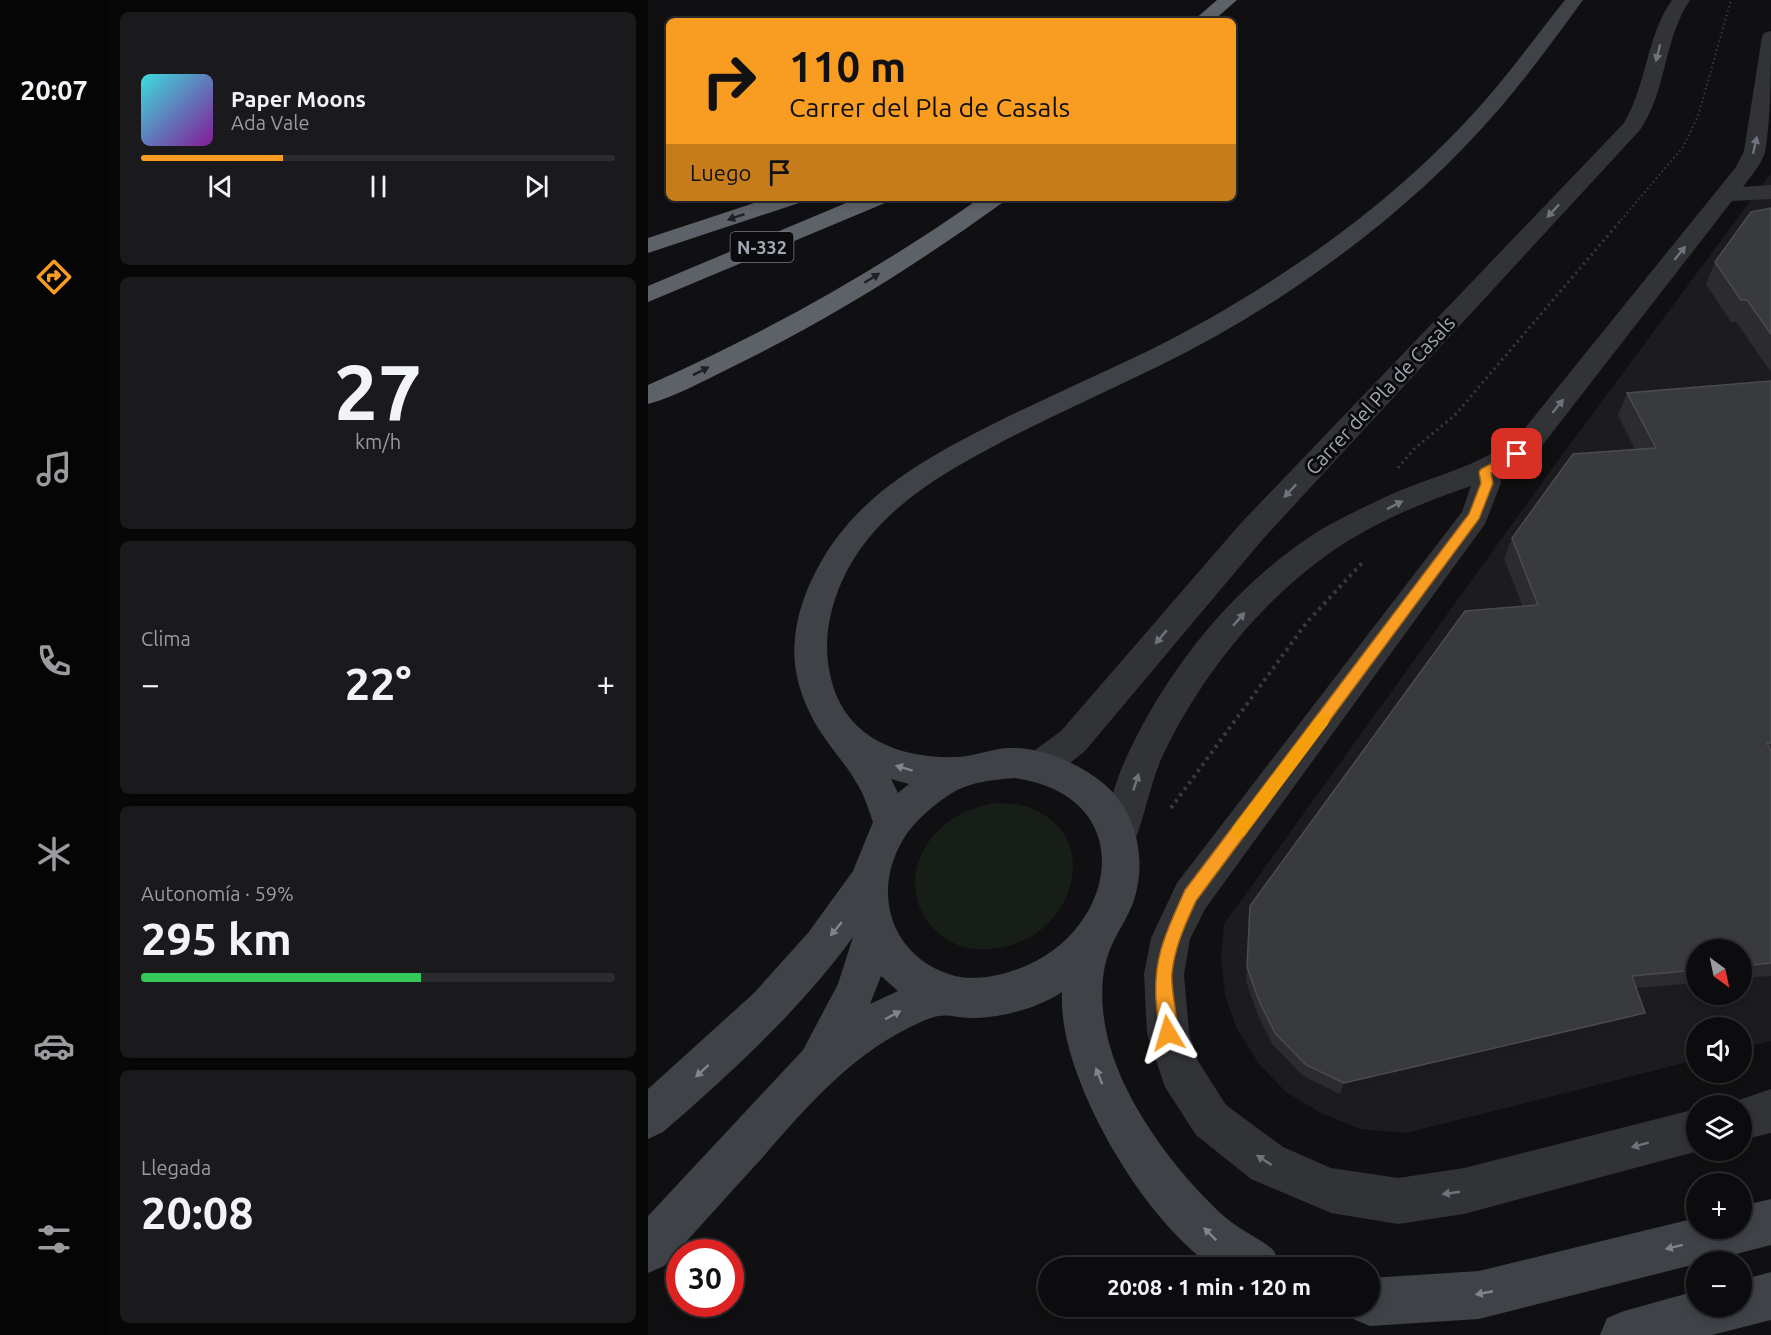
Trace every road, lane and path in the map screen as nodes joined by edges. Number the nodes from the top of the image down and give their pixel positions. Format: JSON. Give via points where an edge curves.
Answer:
{"nodes":[{"id":1,"x":1228,"y":0,"type":"edge"},
{"id":2,"x":1574,"y":0,"type":"edge"},
{"id":3,"x":1681,"y":0,"type":"edge"},
{"id":4,"x":1731,"y":0,"type":"edge"},
{"id":5,"x":1206,"y":18,"type":"edge"},
{"id":6,"x":1771,"y":37,"type":"edge"},
{"id":7,"x":1771,"y":192,"type":"edge"},
{"id":8,"x":1726,"y":195,"type":"junction"},
{"id":9,"x":782,"y":201,"type":"edge"},
{"id":10,"x":870,"y":201,"type":"edge"},
{"id":11,"x":990,"y":201,"type":"edge"},
{"id":12,"x":648,"y":246,"type":"edge"},
{"id":13,"x":648,"y":295,"type":"edge"},
{"id":14,"x":648,"y":395,"type":"edge"},
{"id":15,"x":1485,"y":472,"type":"junction"},
{"id":16,"x":1404,"y":500,"type":"junction"},
{"id":17,"x":1367,"y":558,"type":"dead end"},
{"id":18,"x":847,"y":740,"type":"junction"},
{"id":19,"x":1039,"y":767,"type":"junction"},
{"id":20,"x":962,"y":772,"type":"junction"},
{"id":21,"x":1166,"y":815,"type":"dead end"},
{"id":22,"x":892,"y":823,"type":"junction"},
{"id":23,"x":1118,"y":838,"type":"junction"},
{"id":24,"x":868,"y":881,"type":"junction"},
{"id":25,"x":874,"y":932,"type":"junction"},
{"id":26,"x":1090,"y":947,"type":"junction"},
{"id":27,"x":947,"y":993,"type":"junction"},
{"id":28,"x":810,"y":1072,"type":"junction"},
{"id":29,"x":1771,"y":1111,"type":"edge"},
{"id":30,"x":1752,"y":1116,"type":"edge"},
{"id":31,"x":648,"y":1117,"type":"edge"},
{"id":32,"x":1686,"y":1134,"type":"edge"},
{"id":33,"x":1771,"y":1222,"type":"edge"},
{"id":34,"x":648,"y":1250,"type":"edge"},
{"id":35,"x":1241,"y":1257,"type":"edge"},
{"id":36,"x":1771,"y":1296,"type":"edge"},
{"id":37,"x":1380,"y":1301,"type":"edge"},
{"id":38,"x":1752,"y":1301,"type":"edge"},
{"id":39,"x":1690,"y":1317,"type":"edge"},
{"id":40,"x":1624,"y":1335,"type":"edge"}],
"edges":[{"from":1,"to":5,"type":"highway"},
{"from":2,"to":18,"type":"main road","via":[[1485,114],[1434,167],[1375,218],[1310,266],[1225,321],[944,462],[903,487],[876,511],[835,564],[811,630],[815,685],[827,714]]},
{"from":3,"to":19,"type":"street","name":"Carrer del Pla de Casals","one_way":true,"via":[[1666,21],[1647,100],[1633,126],[1252,531],[1095,717]]},
{"from":4,"to":16,"type":"path","via":[[1698,116],[1683,147],[1455,416],[1398,463],[1396,474]]},
{"from":8,"to":6,"type":"street","one_way":true,"via":[[1755,151]]},
{"from":7,"to":8,"type":"street"},
{"from":15,"to":8,"type":"street","one_way":true,"via":[[1505,463],[1532,440]]},
{"from":9,"to":12,"type":"highway","one_way":true},
{"from":10,"to":13,"type":"highway","number":"N-332"},
{"from":14,"to":11,"type":"highway","one_way":true,"via":[[821,310]]},
{"from":15,"to":16,"type":"street"},
{"from":32,"to":15,"type":"street","one_way":true,"via":[[1464,1191],[1398,1201],[1331,1191],[1267,1163],[1211,1120],[1180,1072],[1168,1033],[1164,974],[1171,938],[1191,896],[1475,516],[1487,483]]},
{"from":23,"to":16,"type":"street","one_way":true,"via":[[1144,758],[1166,712],[1240,617],[1283,572],[1322,544]]},
{"from":17,"to":21,"type":"path","via":[[1307,622]]},
{"from":20,"to":18,"type":"main road","one_way":true,"via":[[916,772],[879,760]]},
{"from":18,"to":22,"type":"main road","via":[[880,792]]},
{"from":19,"to":20,"type":"main road","via":[[997,764]]},
{"from":19,"to":23,"type":"main road","via":[[1057,772],[1089,792],[1102,805]]},
{"from":20,"to":22,"type":"main road","via":[[928,790]]},
{"from":22,"to":24,"type":"main road","via":[[872,861]]},
{"from":23,"to":26,"type":"main road","via":[[1122,869],[1118,896]]},
{"from":24,"to":25,"type":"main road","via":[[867,907]]},
{"from":24,"to":31,"type":"main road","one_way":true,"via":[[848,915],[794,979],[712,1061]]},
{"from":25,"to":27,"type":"main road","via":[[887,955],[905,974]]},
{"from":25,"to":28,"type":"main road","via":[[852,1002]]},
{"from":26,"to":27,"type":"main road","via":[[1042,983],[1014,993],[985,997]]},
{"from":35,"to":26,"type":"main road","one_way":true,"via":[[1219,1243],[1163,1186],[1099,1079],[1082,1004]]},
{"from":28,"to":27,"type":"main road","one_way":true,"via":[[865,1030],[922,1000]]},
{"from":28,"to":34,"type":"main road"},
{"from":29,"to":30,"type":"street"},
{"from":33,"to":37,"type":"main road","one_way":true,"via":[[1479,1295]]},
{"from":36,"to":38,"type":"main road"},
{"from":39,"to":40,"type":"main road"}]}
